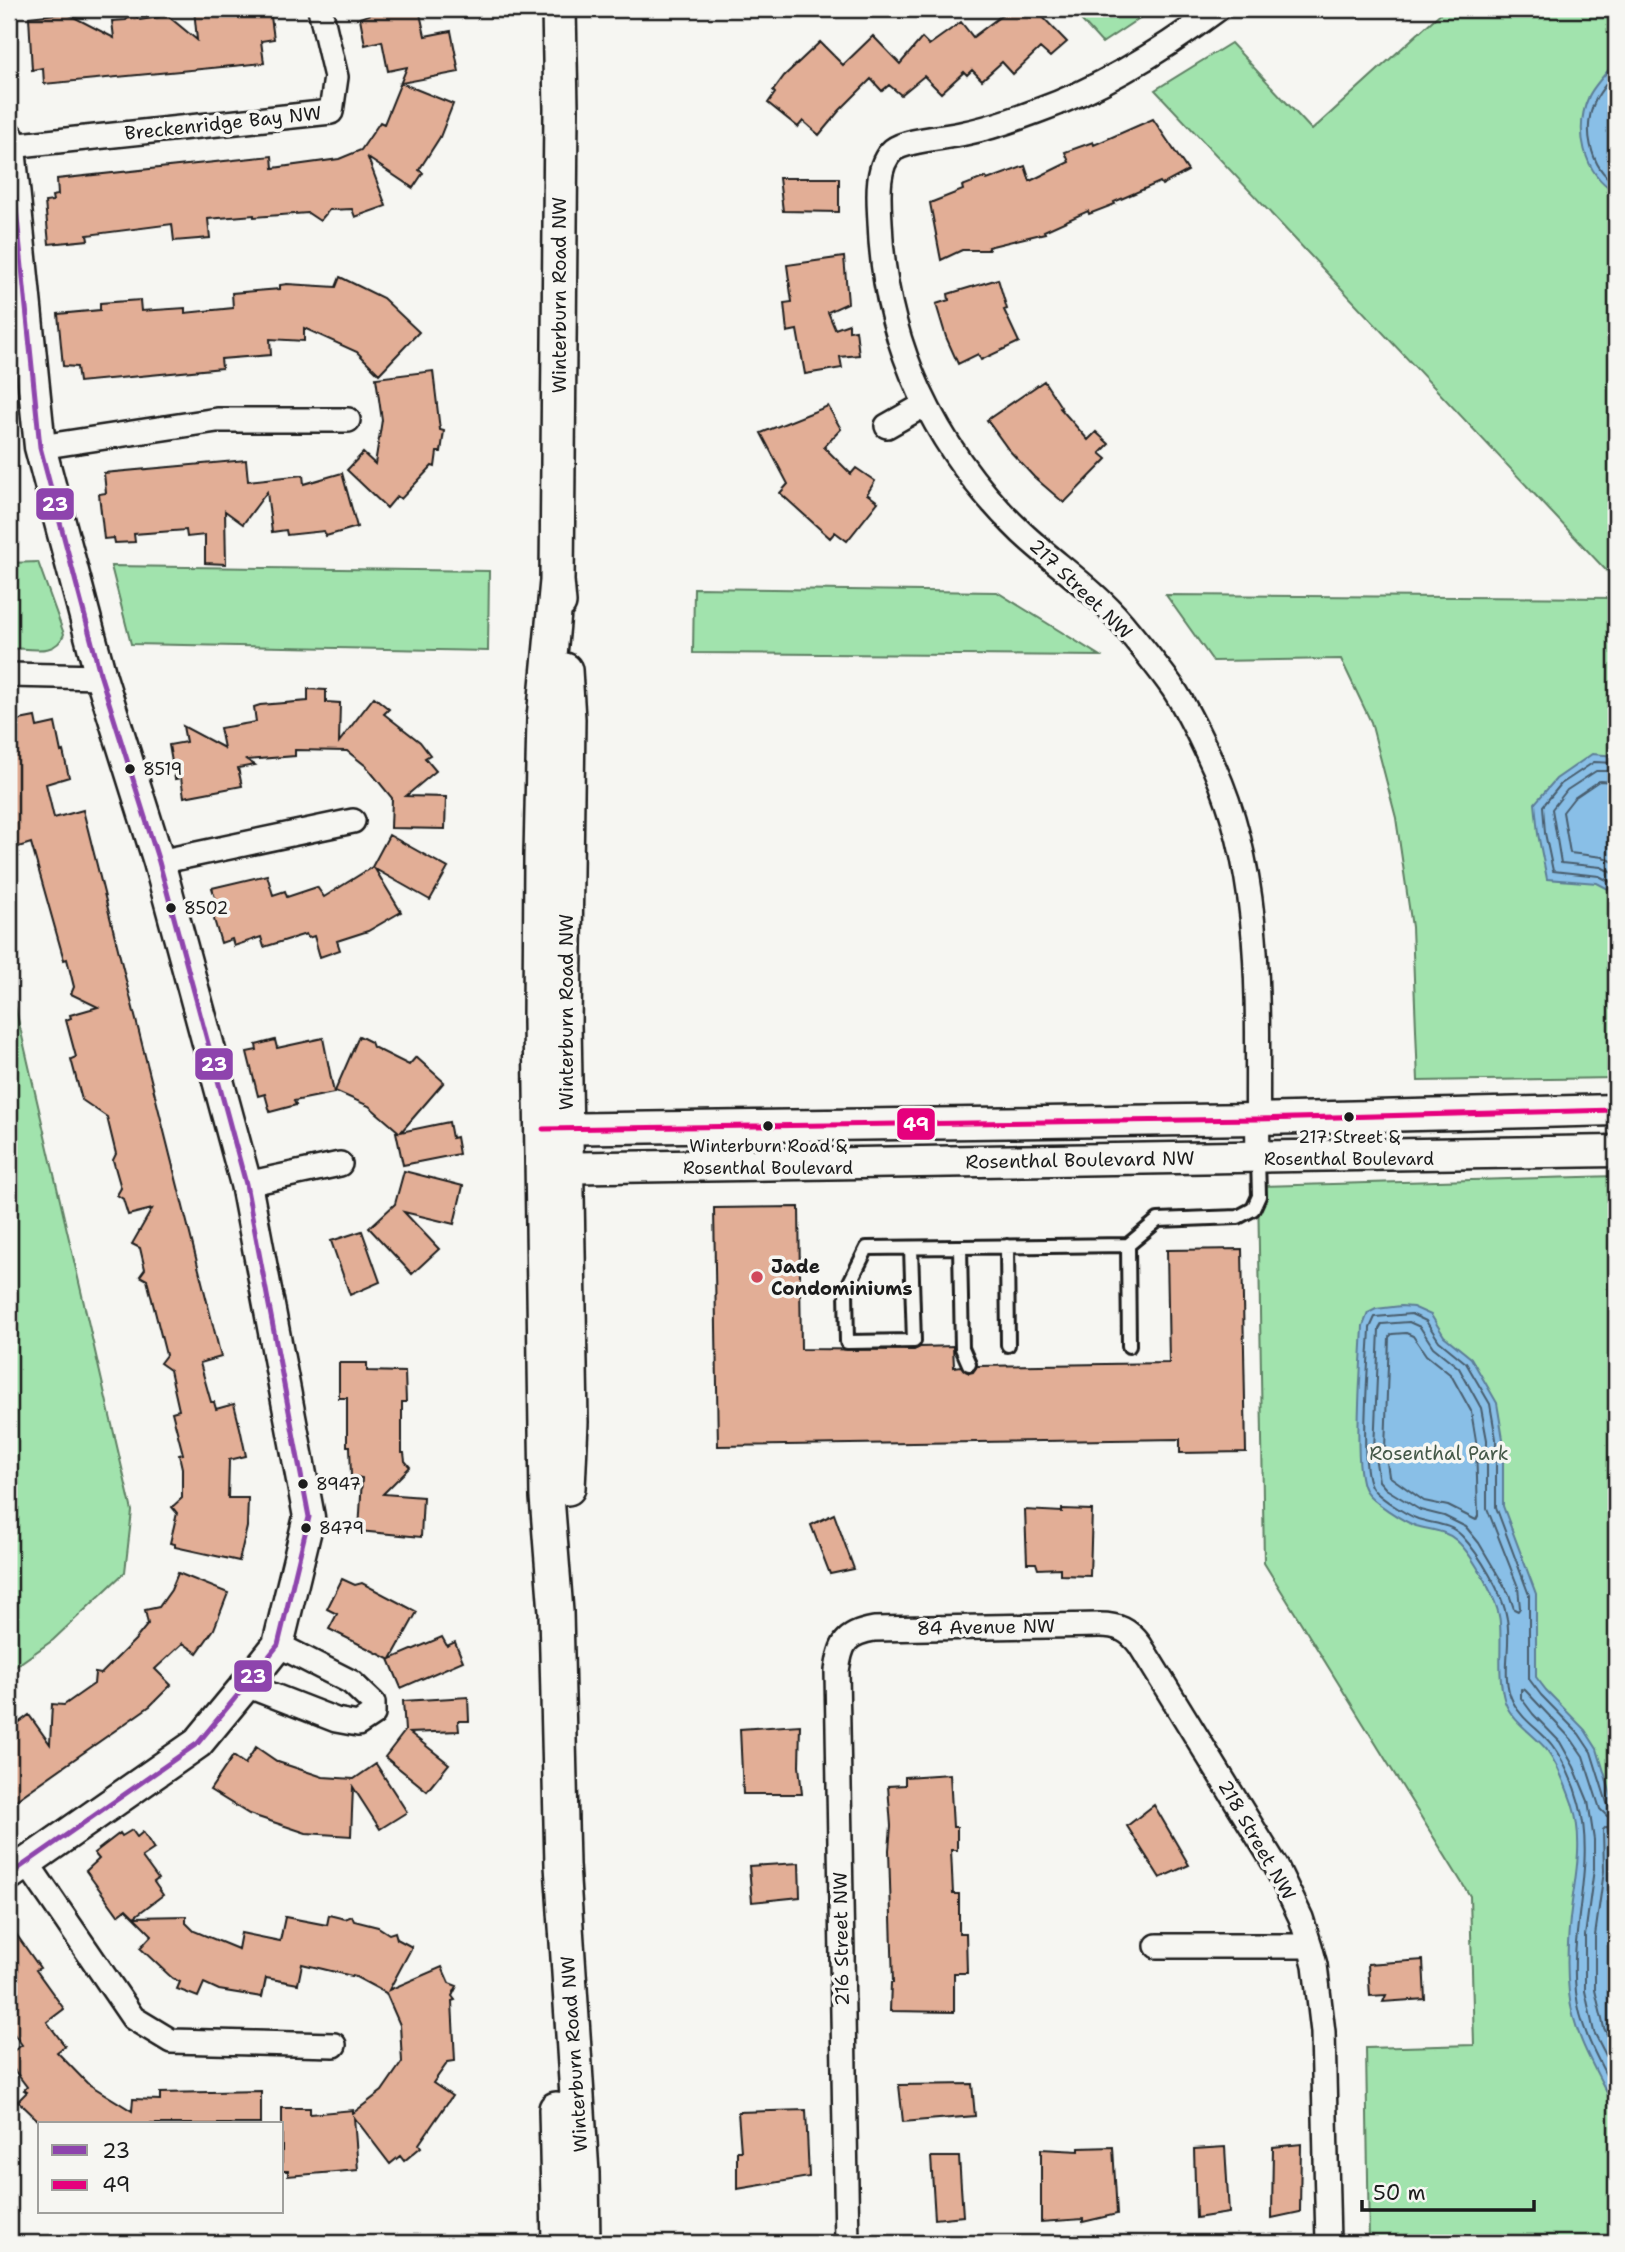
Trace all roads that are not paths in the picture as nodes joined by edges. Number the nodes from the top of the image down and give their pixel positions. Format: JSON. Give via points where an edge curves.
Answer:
{"nodes":[{"id":1,"x":320,"y":9,"type":"edge"},
{"id":2,"x":559,"y":9,"type":"edge"},
{"id":3,"x":1218,"y":9,"type":"edge"},
{"id":4,"x":9,"y":142,"type":"edge"},
{"id":5,"x":924,"y":405,"type":"junction"},
{"id":6,"x":348,"y":420,"type":"dead end"},
{"id":7,"x":887,"y":426,"type":"dead end"},
{"id":8,"x":40,"y":447,"type":"junction"},
{"id":9,"x":9,"y":675,"type":"edge"},
{"id":10,"x":101,"y":677,"type":"junction"},
{"id":11,"x":353,"y":821,"type":"dead end"},
{"id":12,"x":159,"y":862,"type":"junction"},
{"id":13,"x":1616,"y":1110,"type":"edge"},
{"id":14,"x":1257,"y":1119,"type":"junction"},
{"id":15,"x":555,"y":1129,"type":"junction"},
{"id":16,"x":1616,"y":1151,"type":"edge"},
{"id":17,"x":1258,"y":1158,"type":"junction"},
{"id":18,"x":340,"y":1164,"type":"dead end"},
{"id":19,"x":555,"y":1168,"type":"junction"},
{"id":20,"x":246,"y":1184,"type":"junction"},
{"id":21,"x":1128,"y":1245,"type":"junction"},
{"id":22,"x":1007,"y":1246,"type":"junction"},
{"id":23,"x":960,"y":1247,"type":"junction"},
{"id":24,"x":911,"y":1248,"type":"junction"},
{"id":25,"x":1008,"y":1345,"type":"dead end"},
{"id":26,"x":1129,"y":1346,"type":"dead end"},
{"id":27,"x":963,"y":1364,"type":"dead end"},
{"id":28,"x":1125,"y":1629,"type":"joint"},
{"id":29,"x":848,"y":1637,"type":"joint"},
{"id":30,"x":278,"y":1645,"type":"junction"},
{"id":31,"x":246,"y":1685,"type":"junction"},
{"id":32,"x":562,"y":1865,"type":"junction"},
{"id":33,"x":18,"y":1869,"type":"edge"},
{"id":34,"x":1157,"y":1946,"type":"dead end"},
{"id":35,"x":1310,"y":1946,"type":"junction"},
{"id":36,"x":334,"y":2045,"type":"dead end"},
{"id":37,"x":559,"y":2243,"type":"edge"},
{"id":38,"x":583,"y":2243,"type":"edge"},
{"id":39,"x":847,"y":2243,"type":"edge"},
{"id":40,"x":1328,"y":2243,"type":"edge"}],
"edges":[{"from":1,"to":4,"type":"street","name":"Breckenridge Bay NW","via":[[335,77],[331,112]]},
{"from":2,"to":15,"type":"main road","name":"Winterburn Road NW","via":[[557,581],[544,718],[540,1022]]},
{"from":3,"to":5,"type":"street","name":"217 Street NW","via":[[1172,43],[1079,95],[998,124],[894,150],[881,175],[881,244],[907,366]]},
{"from":4,"to":8,"type":"street"},
{"from":5,"to":7,"type":"street"},
{"from":5,"to":14,"type":"street","name":"217 Street NW","via":[[990,500],[1120,621],[1174,689],[1216,771],[1231,810],[1249,886]]},
{"from":6,"to":8,"type":"street","via":[[217,420]]},
{"from":8,"to":10,"type":"street"},
{"from":9,"to":10,"type":"street"},
{"from":10,"to":12,"type":"street"},
{"from":11,"to":12,"type":"street"},
{"from":12,"to":20,"type":"street"},
{"from":13,"to":14,"type":"street","name":"Rosenthal Boulevard NW"},
{"from":14,"to":15,"type":"street","name":"Rosenthal Boulevard NW"},
{"from":14,"to":17,"type":"street","name":"217 Street NW"},
{"from":15,"to":19,"type":"main road","name":"Winterburn Road NW"},
{"from":16,"to":17,"type":"street","name":"Rosenthal Boulevard NW"},
{"from":17,"to":19,"type":"street","name":"Rosenthal Boulevard NW"},
{"from":17,"to":21,"type":"lane","via":[[1259,1196],[1253,1209],[1238,1217],[1158,1220]]},
{"from":18,"to":20,"type":"street"},
{"from":19,"to":32,"type":"main road","name":"Winterburn Road NW","via":[[547,1497],[556,1612]]},
{"from":20,"to":30,"type":"street","via":[[309,1517]]},
{"from":21,"to":22,"type":"lane"},
{"from":21,"to":26,"type":"lane"},
{"from":22,"to":23,"type":"lane"},
{"from":22,"to":25,"type":"lane"},
{"from":23,"to":24,"type":"lane"},
{"from":23,"to":27,"type":"lane"},
{"from":24,"to":24,"type":"lane","via":[[867,1248],[846,1290],[847,1342],[914,1341]]},
{"from":28,"to":29,"type":"street","name":"84 Avenue NW","via":[[1113,1625],[874,1629]]},
{"from":28,"to":35,"type":"street","name":"218 Street NW","via":[[1140,1645],[1276,1866]]},
{"from":29,"to":39,"type":"street","name":"216 Street NW","via":[[837,1671]]},
{"from":30,"to":31,"type":"street"},
{"from":30,"to":31,"type":"street","via":[[351,1682],[373,1703],[373,1714],[358,1724],[336,1720]]},
{"from":31,"to":33,"type":"street","via":[[198,1743]]},
{"from":32,"to":37,"type":"main road","name":"Winterburn Road NW","via":[[555,2015]]},
{"from":32,"to":38,"type":"main road","name":"Winterburn Road NW"},
{"from":33,"to":36,"type":"street","via":[[133,2018],[171,2041]]},
{"from":34,"to":35,"type":"street"},
{"from":35,"to":40,"type":"street","name":"218 Street NW","via":[[1324,2032]]}]}
